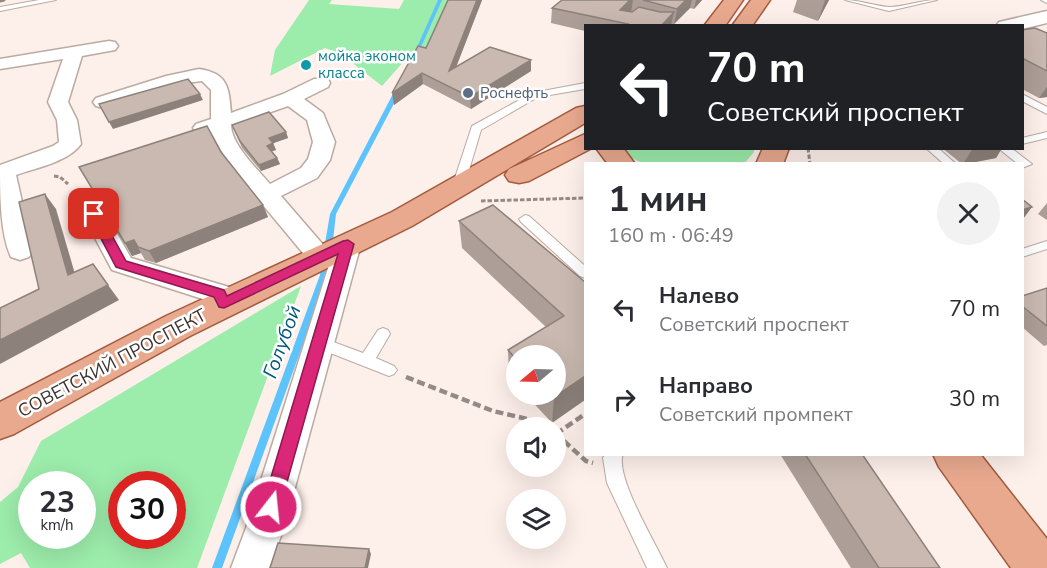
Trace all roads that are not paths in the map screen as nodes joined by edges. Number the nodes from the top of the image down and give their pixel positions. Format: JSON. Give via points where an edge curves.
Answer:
{"nodes":[{"id":1,"x":52,"y":0,"type":"edge"},
{"id":2,"x":734,"y":0,"type":"edge"},
{"id":3,"x":761,"y":0,"type":"edge"},
{"id":4,"x":849,"y":0,"type":"edge"},
{"id":5,"x":933,"y":0,"type":"edge"},
{"id":6,"x":44,"y":1,"type":"edge"},
{"id":7,"x":0,"y":9,"type":"edge"},
{"id":8,"x":1047,"y":17,"type":"edge"},
{"id":9,"x":716,"y":24,"type":"edge"},
{"id":10,"x":743,"y":24,"type":"edge"},
{"id":11,"x":1015,"y":24,"type":"edge"},
{"id":12,"x":109,"y":46,"type":"dead end"},
{"id":13,"x":74,"y":52,"type":"junction"},
{"id":14,"x":0,"y":64,"type":"edge"},
{"id":15,"x":321,"y":84,"type":"dead end"},
{"id":16,"x":584,"y":86,"type":"edge"},
{"id":17,"x":290,"y":98,"type":"junction"},
{"id":18,"x":1024,"y":98,"type":"edge"},
{"id":19,"x":103,"y":102,"type":"edge"},
{"id":20,"x":1047,"y":111,"type":"edge"},
{"id":21,"x":584,"y":114,"type":"edge"},
{"id":22,"x":220,"y":122,"type":"junction"},
{"id":23,"x":1047,"y":135,"type":"edge"},
{"id":24,"x":181,"y":136,"type":"edge"},
{"id":25,"x":1024,"y":141,"type":"edge"},
{"id":26,"x":584,"y":143,"type":"edge"},
{"id":27,"x":611,"y":150,"type":"edge"},
{"id":28,"x":934,"y":150,"type":"edge"},
{"id":29,"x":1006,"y":150,"type":"edge"},
{"id":30,"x":620,"y":162,"type":"edge"},
{"id":31,"x":948,"y":162,"type":"edge"},
{"id":32,"x":1021,"y":162,"type":"edge"},
{"id":33,"x":4,"y":177,"type":"edge"},
{"id":34,"x":470,"y":194,"type":"junction"},
{"id":35,"x":266,"y":195,"type":"junction"},
{"id":36,"x":86,"y":197,"type":"road end"},
{"id":37,"x":402,"y":219,"type":"junction"},
{"id":38,"x":525,"y":219,"type":"dead end"},
{"id":39,"x":1047,"y":245,"type":"edge"},
{"id":40,"x":20,"y":251,"type":"dead end"},
{"id":41,"x":1024,"y":252,"type":"edge"},
{"id":42,"x":328,"y":254,"type":"junction"},
{"id":43,"x":584,"y":272,"type":"edge"},
{"id":44,"x":222,"y":298,"type":"junction"},
{"id":45,"x":383,"y":334,"type":"dead end"},
{"id":46,"x":320,"y":343,"type":"junction"},
{"id":47,"x":366,"y":361,"type":"junction"},
{"id":48,"x":389,"y":370,"type":"road end"},
{"id":49,"x":0,"y":422,"type":"edge"},
{"id":50,"x":956,"y":456,"type":"edge"},
{"id":51,"x":614,"y":462,"type":"edge"},
{"id":52,"x":250,"y":568,"type":"edge"},
{"id":53,"x":657,"y":568,"type":"edge"},
{"id":54,"x":1040,"y":568,"type":"edge"}],
"edges":[{"from":1,"to":6,"type":"lane"},
{"from":2,"to":9,"type":"main road"},
{"from":3,"to":10,"type":"main road"},
{"from":4,"to":5,"type":"lane","via":[[889,9]]},
{"from":6,"to":7,"type":"lane"},
{"from":8,"to":11,"type":"main road"},
{"from":12,"to":13,"type":"street"},
{"from":13,"to":14,"type":"street"},
{"from":13,"to":33,"type":"street","via":[[58,102],[68,120],[70,144]]},
{"from":15,"to":17,"type":"street"},
{"from":16,"to":34,"type":"lane","via":[[535,95],[476,128]]},
{"from":17,"to":22,"type":"street"},
{"from":17,"to":35,"type":"street","via":[[316,117],[324,142],[319,160],[309,173]]},
{"from":18,"to":20,"type":"lane"},
{"from":19,"to":22,"type":"street","via":[[189,75],[205,74],[220,89]]},
{"from":21,"to":34,"type":"main road","name":"СОВЕТСКИЙ ПРОСПЕКТ"},
{"from":22,"to":24,"type":"street"},
{"from":22,"to":35,"type":"street","via":[[236,158]]},
{"from":23,"to":25,"type":"lane"},
{"from":26,"to":37,"type":"main road","name":"СОВЕТСКИЙ ПРОСПЕКТ","via":[[527,172]]},
{"from":27,"to":30,"type":"main road"},
{"from":28,"to":31,"type":"lane"},
{"from":29,"to":32,"type":"lane"},
{"from":33,"to":40,"type":"street"},
{"from":34,"to":37,"type":"main road","name":"СОВЕТСКИЙ ПРОСПЕКТ"},
{"from":35,"to":42,"type":"street"},
{"from":36,"to":44,"type":"street","via":[[121,264]]},
{"from":37,"to":42,"type":"main road","name":"СОВЕТСКИЙ ПРОСПЕКТ"},
{"from":38,"to":43,"type":"lane"},
{"from":39,"to":41,"type":"lane"},
{"from":42,"to":44,"type":"main road","name":"СОВЕТСКИЙ ПРОСПЕКТ"},
{"from":42,"to":46,"type":"street"},
{"from":44,"to":49,"type":"main road","name":"СОВЕТСКИЙ ПРОСПЕКТ"},
{"from":45,"to":47,"type":"lane"},
{"from":46,"to":47,"type":"lane"},
{"from":46,"to":52,"type":"street"},
{"from":47,"to":48,"type":"lane"},
{"from":50,"to":54,"type":"main road"},
{"from":51,"to":53,"type":"lane","via":[[616,483]]}]}
